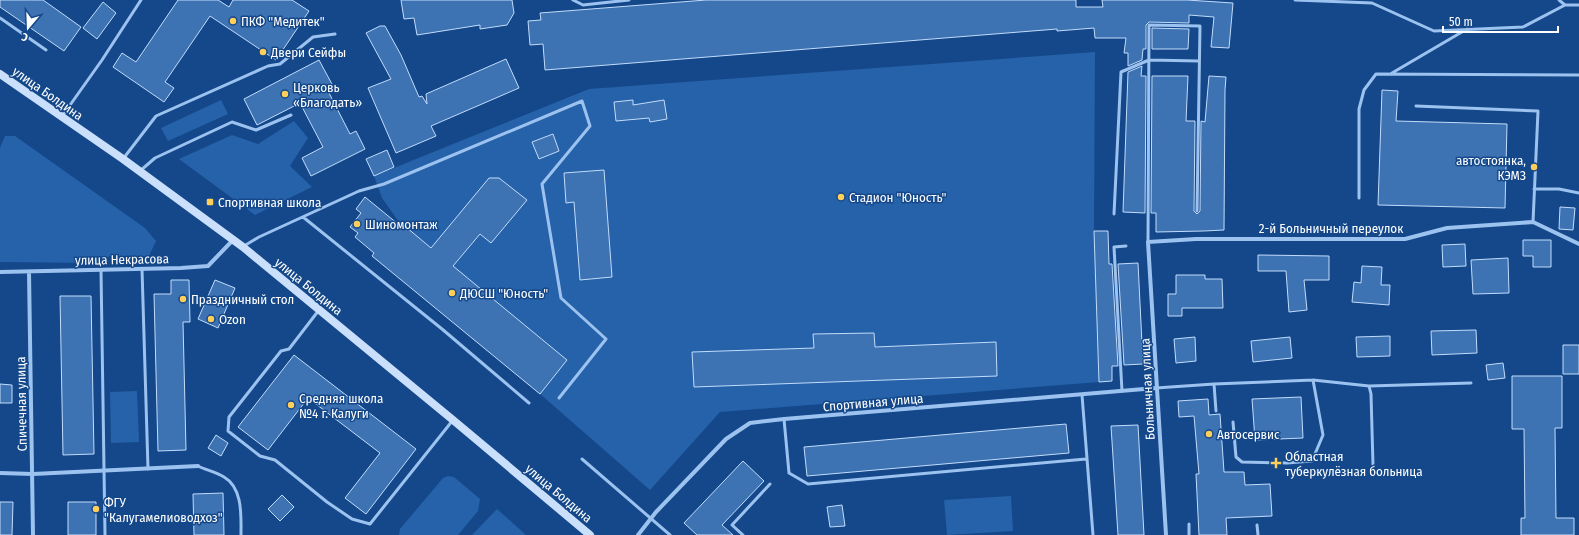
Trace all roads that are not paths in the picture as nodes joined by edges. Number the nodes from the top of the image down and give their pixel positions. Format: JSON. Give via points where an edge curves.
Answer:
{"nodes":[{"id":1,"x":141,"y":0,"type":"edge"},
{"id":2,"x":573,"y":0,"type":"edge"},
{"id":3,"x":629,"y":0,"type":"edge"},
{"id":4,"x":1295,"y":0,"type":"edge"},
{"id":5,"x":1559,"y":0,"type":"edge"},
{"id":6,"x":1565,"y":5,"type":"junction"},
{"id":7,"x":1579,"y":5,"type":"edge"},
{"id":8,"x":0,"y":18,"type":"edge"},
{"id":9,"x":1467,"y":29,"type":"junction"},
{"id":10,"x":335,"y":34,"type":"dead end"},
{"id":11,"x":46,"y":50,"type":"dead end"},
{"id":12,"x":1149,"y":60,"type":"junction"},
{"id":13,"x":1199,"y":61,"type":"junction"},
{"id":14,"x":0,"y":74,"type":"edge"},
{"id":15,"x":1390,"y":74,"type":"junction"},
{"id":16,"x":1579,"y":75,"type":"edge"},
{"id":17,"x":1416,"y":106,"type":"dead end"},
{"id":18,"x":291,"y":115,"type":"dead end"},
{"id":19,"x":62,"y":117,"type":"junction"},
{"id":20,"x":123,"y":159,"type":"junction"},
{"id":21,"x":140,"y":171,"type":"junction"},
{"id":22,"x":1534,"y":189,"type":"junction"},
{"id":23,"x":1579,"y":193,"type":"edge"},
{"id":24,"x":1359,"y":198,"type":"dead end"},
{"id":25,"x":1197,"y":211,"type":"dead end"},
{"id":26,"x":1114,"y":214,"type":"dead end"},
{"id":27,"x":303,"y":217,"type":"junction"},
{"id":28,"x":1533,"y":222,"type":"junction"},
{"id":29,"x":233,"y":240,"type":"junction"},
{"id":30,"x":1148,"y":242,"type":"junction"},
{"id":31,"x":1579,"y":244,"type":"edge"},
{"id":32,"x":1126,"y":246,"type":"dead end"},
{"id":33,"x":243,"y":247,"type":"junction"},
{"id":34,"x":142,"y":269,"type":"junction"},
{"id":35,"x":101,"y":270,"type":"junction"},
{"id":36,"x":0,"y":272,"type":"edge"},
{"id":37,"x":29,"y":272,"type":"junction"},
{"id":38,"x":319,"y":310,"type":"junction"},
{"id":39,"x":1313,"y":380,"type":"junction"},
{"id":40,"x":1471,"y":383,"type":"dead end"},
{"id":41,"x":1214,"y":384,"type":"junction"},
{"id":42,"x":1369,"y":386,"type":"junction"},
{"id":43,"x":1156,"y":388,"type":"junction"},
{"id":44,"x":1122,"y":391,"type":"junction"},
{"id":45,"x":1082,"y":394,"type":"junction"},
{"id":46,"x":559,"y":398,"type":"dead end"},
{"id":47,"x":529,"y":402,"type":"dead end"},
{"id":48,"x":1216,"y":411,"type":"dead end"},
{"id":49,"x":784,"y":419,"type":"junction"},
{"id":50,"x":453,"y":420,"type":"junction"},
{"id":51,"x":1233,"y":422,"type":"dead end"},
{"id":52,"x":582,"y":459,"type":"dead end"},
{"id":53,"x":1086,"y":459,"type":"junction"},
{"id":54,"x":1373,"y":465,"type":"dead end"},
{"id":55,"x":198,"y":466,"type":"joint"},
{"id":56,"x":148,"y":469,"type":"junction"},
{"id":57,"x":104,"y":471,"type":"junction"},
{"id":58,"x":0,"y":473,"type":"edge"},
{"id":59,"x":32,"y":474,"type":"junction"},
{"id":60,"x":770,"y":484,"type":"dead end"},
{"id":61,"x":651,"y":518,"type":"junction"},
{"id":62,"x":1189,"y":524,"type":"dead end"},
{"id":63,"x":1257,"y":525,"type":"dead end"},
{"id":64,"x":33,"y":535,"type":"edge"},
{"id":65,"x":105,"y":535,"type":"edge"},
{"id":66,"x":241,"y":535,"type":"edge"},
{"id":67,"x":590,"y":535,"type":"edge"},
{"id":68,"x":638,"y":535,"type":"edge"},
{"id":69,"x":670,"y":535,"type":"edge"},
{"id":70,"x":743,"y":535,"type":"edge"},
{"id":71,"x":1093,"y":535,"type":"edge"},
{"id":72,"x":1166,"y":535,"type":"edge"},
{"id":73,"x":1189,"y":535,"type":"edge"},
{"id":74,"x":1258,"y":535,"type":"edge"}],
"edges":[{"from":1,"to":19,"type":"lane"},
{"from":2,"to":3,"type":"lane","via":[[583,5]]},
{"from":4,"to":9,"type":"lane","via":[[1372,3],[1434,31]]},
{"from":5,"to":6,"type":"lane"},
{"from":6,"to":7,"type":"lane"},
{"from":6,"to":9,"type":"lane","via":[[1523,27]]},
{"from":8,"to":11,"type":"lane"},
{"from":9,"to":15,"type":"lane"},
{"from":10,"to":20,"type":"lane","via":[[313,37],[280,64],[268,66],[156,116]]},
{"from":12,"to":13,"type":"lane"},
{"from":12,"to":13,"type":"lane","via":[[1150,25],[1200,26]]},
{"from":12,"to":26,"type":"lane","via":[[1121,72]]},
{"from":12,"to":30,"type":"lane"},
{"from":13,"to":25,"type":"lane"},
{"from":14,"to":19,"type":"main road","name":"улица Болдина"},
{"from":15,"to":16,"type":"lane"},
{"from":15,"to":24,"type":"lane","via":[[1376,74],[1364,90],[1359,109]]},
{"from":17,"to":22,"type":"lane","via":[[1538,111]]},
{"from":18,"to":21,"type":"lane","via":[[256,130],[232,122],[155,158]]},
{"from":19,"to":20,"type":"main road","name":"улица Болдина"},
{"from":20,"to":21,"type":"main road","name":"улица Болдина"},
{"from":21,"to":29,"type":"main road","name":"улица Болдина"},
{"from":22,"to":23,"type":"lane"},
{"from":22,"to":28,"type":"lane"},
{"from":27,"to":33,"type":"lane"},
{"from":27,"to":46,"type":"lane","via":[[359,191],[384,184],[582,101],[590,126],[542,184],[561,298],[606,339]]},
{"from":27,"to":47,"type":"lane"},
{"from":28,"to":30,"type":"street","name":"2-й Больничный переулок","via":[[1447,228],[1405,239],[1196,238]]},
{"from":28,"to":31,"type":"street","name":"2-й Больничный переулок"},
{"from":29,"to":33,"type":"main road","name":"улица Болдина"},
{"from":29,"to":34,"type":"street","name":"улица Некрасова","via":[[208,266]]},
{"from":30,"to":43,"type":"street","name":"Больничная улица"},
{"from":32,"to":44,"type":"lane","via":[[1114,247]]},
{"from":33,"to":38,"type":"main road","name":"улица Болдина"},
{"from":34,"to":35,"type":"street","name":"улица Некрасова"},
{"from":34,"to":56,"type":"lane"},
{"from":35,"to":37,"type":"street","name":"улица Некрасова"},
{"from":35,"to":57,"type":"lane"},
{"from":36,"to":37,"type":"street","name":"улица Некрасова"},
{"from":37,"to":59,"type":"street","name":"Спичечная улица"},
{"from":38,"to":50,"type":"main road","name":"улица Болдина"},
{"from":38,"to":50,"type":"lane","via":[[289,349],[281,352],[229,417],[228,431],[260,456],[275,460],[327,502],[352,518],[370,524]]},
{"from":39,"to":41,"type":"lane"},
{"from":39,"to":42,"type":"lane"},
{"from":39,"to":51,"type":"lane","via":[[1323,435],[1312,461],[1242,462],[1236,457]]},
{"from":40,"to":42,"type":"lane"},
{"from":41,"to":43,"type":"lane"},
{"from":41,"to":48,"type":"lane"},
{"from":42,"to":54,"type":"lane"},
{"from":43,"to":44,"type":"street","name":"Спортивная улица"},
{"from":43,"to":72,"type":"street","name":"Больничная улица"},
{"from":44,"to":45,"type":"street","name":"Спортивная улица"},
{"from":45,"to":49,"type":"street","name":"Спортивная улица"},
{"from":45,"to":53,"type":"lane"},
{"from":49,"to":53,"type":"lane","via":[[789,473],[808,484]]},
{"from":49,"to":61,"type":"street","name":"Спортивная улица","via":[[750,423],[726,439]]},
{"from":50,"to":67,"type":"main road","name":"улица Болдина"},
{"from":52,"to":61,"type":"lane"},
{"from":53,"to":71,"type":"lane"},
{"from":55,"to":56,"type":"street"},
{"from":55,"to":66,"type":"lane","via":[[225,478],[234,487],[241,509]]},
{"from":56,"to":57,"type":"street"},
{"from":57,"to":59,"type":"street"},
{"from":57,"to":65,"type":"lane"},
{"from":58,"to":59,"type":"street"},
{"from":59,"to":64,"type":"street","name":"Спичечная улица"},
{"from":60,"to":70,"type":"lane","via":[[732,525]]},
{"from":61,"to":68,"type":"street","name":"Спортивная улица"},
{"from":61,"to":69,"type":"lane"},
{"from":62,"to":73,"type":"lane"},
{"from":63,"to":74,"type":"lane"}]}
